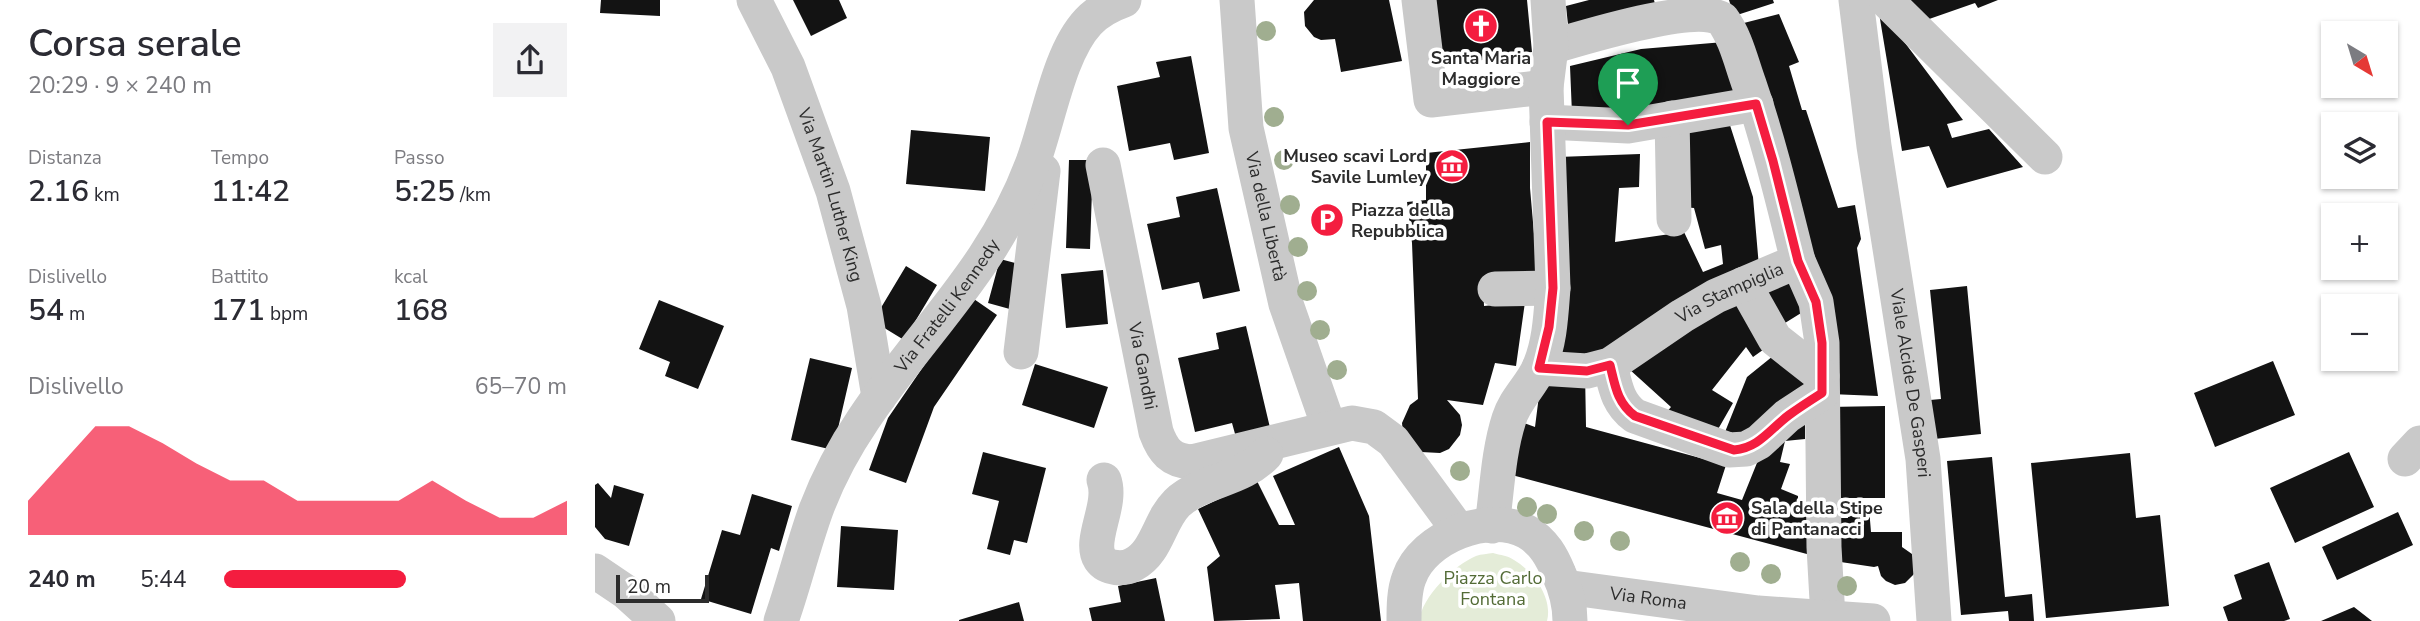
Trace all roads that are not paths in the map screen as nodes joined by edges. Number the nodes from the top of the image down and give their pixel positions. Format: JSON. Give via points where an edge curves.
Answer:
{"nodes":[{"id":1,"x":754,"y":0,"type":"edge"},
{"id":2,"x":1123,"y":0,"type":"edge"},
{"id":3,"x":1237,"y":0,"type":"edge"},
{"id":4,"x":1419,"y":0,"type":"edge"},
{"id":5,"x":1548,"y":0,"type":"edge"},
{"id":6,"x":1856,"y":0,"type":"edge"},
{"id":7,"x":1886,"y":0,"type":"edge"},
{"id":8,"x":1661,"y":10,"type":"edge"},
{"id":9,"x":1551,"y":47,"type":"junction"},
{"id":10,"x":1546,"y":87,"type":"junction"},
{"id":11,"x":1756,"y":104,"type":"junction"},
{"id":12,"x":1050,"y":107,"type":"junction"},
{"id":13,"x":1672,"y":118,"type":"junction"},
{"id":14,"x":1547,"y":122,"type":"junction"},
{"id":15,"x":2045,"y":157,"type":"dead end"},
{"id":16,"x":1104,"y":165,"type":"dead end"},
{"id":17,"x":1674,"y":219,"type":"dead end"},
{"id":18,"x":1798,"y":261,"type":"junction"},
{"id":19,"x":1744,"y":285,"type":"junction"},
{"id":20,"x":1553,"y":288,"type":"junction"},
{"id":21,"x":1495,"y":289,"type":"dead end"},
{"id":22,"x":1020,"y":352,"type":"dead end"},
{"id":23,"x":1610,"y":365,"type":"junction"},
{"id":24,"x":1539,"y":368,"type":"junction"},
{"id":25,"x":1822,"y":384,"type":"junction"},
{"id":26,"x":879,"y":397,"type":"junction"},
{"id":27,"x":1329,"y":427,"type":"junction"},
{"id":28,"x":1277,"y":441,"type":"junction"},
{"id":29,"x":1104,"y":480,"type":"dead end"},
{"id":30,"x":1475,"y":529,"type":"junction"},
{"id":31,"x":595,"y":571,"type":"edge"},
{"id":32,"x":1565,"y":587,"type":"junction"},
{"id":33,"x":1853,"y":620,"type":"edge"},
{"id":34,"x":658,"y":621,"type":"edge"},
{"id":35,"x":781,"y":621,"type":"edge"},
{"id":36,"x":1404,"y":621,"type":"edge"},
{"id":37,"x":1570,"y":621,"type":"edge"},
{"id":38,"x":1934,"y":621,"type":"edge"}],
"edges":[{"from":1,"to":26,"type":"street","name":"Via Martin Luther King","via":[[788,67],[833,191],[864,306]]},
{"from":2,"to":12,"type":"street","name":"Via Fratelli Kennedy","via":[[1103,9],[1079,34]]},
{"from":3,"to":27,"type":"street","name":"Via della Libertà","via":[[1246,128],[1286,304]]},
{"from":4,"to":10,"type":"street","via":[[1431,100]]},
{"from":5,"to":9,"type":"street"},
{"from":6,"to":38,"type":"street","name":"Viale Alcide De Gasperi","via":[[1923,459]]},
{"from":7,"to":15,"type":"street"},
{"from":8,"to":9,"type":"street","name":"Via Stampiglia","via":[[1623,27]]},
{"from":8,"to":11,"type":"street","name":"Via Stampiglia","via":[[1722,19],[1734,39]]},
{"from":9,"to":10,"type":"street"},
{"from":10,"to":14,"type":"street"},
{"from":11,"to":13,"type":"street"},
{"from":11,"to":18,"type":"street","name":"Via Stampiglia"},
{"from":12,"to":22,"type":"street"},
{"from":12,"to":26,"type":"street","name":"Via Fratelli Kennedy","via":[[1036,155],[988,255]]},
{"from":13,"to":14,"type":"street","via":[[1628,125]]},
{"from":13,"to":17,"type":"street"},
{"from":14,"to":20,"type":"street"},
{"from":16,"to":28,"type":"street","name":"Via Gandhi","via":[[1156,432],[1164,450],[1171,457],[1192,461]]},
{"from":18,"to":19,"type":"street","name":"Via Stampiglia"},
{"from":18,"to":25,"type":"street","via":[[1816,302]]},
{"from":19,"to":23,"type":"street","name":"Via Stampiglia","via":[[1693,309]]},
{"from":19,"to":25,"type":"street","via":[[1775,339]]},
{"from":20,"to":21,"type":"street"},
{"from":20,"to":24,"type":"street"},
{"from":23,"to":24,"type":"street","name":"Via Stampiglia","via":[[1587,371]]},
{"from":23,"to":25,"type":"street","via":[[1620,400],[1635,416],[1729,450],[1759,442]]},
{"from":24,"to":30,"type":"street","via":[[1508,420]]},
{"from":25,"to":33,"type":"street","via":[[1823,547]]},
{"from":26,"to":35,"type":"street","name":"Via Fratelli Kennedy","via":[[820,499]]},
{"from":27,"to":28,"type":"street","name":"Via Gandhi"},
{"from":27,"to":30,"type":"street","name":"Via Gandhi","via":[[1360,423],[1381,431]]},
{"from":28,"to":29,"type":"street","name":"Via Gandhi","via":[[1246,470],[1201,488],[1177,504],[1147,553],[1129,566],[1107,565],[1098,555],[1108,495]]},
{"from":30,"to":32,"type":"street","via":[[1525,531],[1552,557]]},
{"from":30,"to":36,"type":"street","via":[[1433,546],[1418,560],[1409,577]]},
{"from":31,"to":34,"type":"street"},
{"from":32,"to":33,"type":"street","name":"Via Roma","via":[[1758,613]]},
{"from":32,"to":37,"type":"street"}]}
